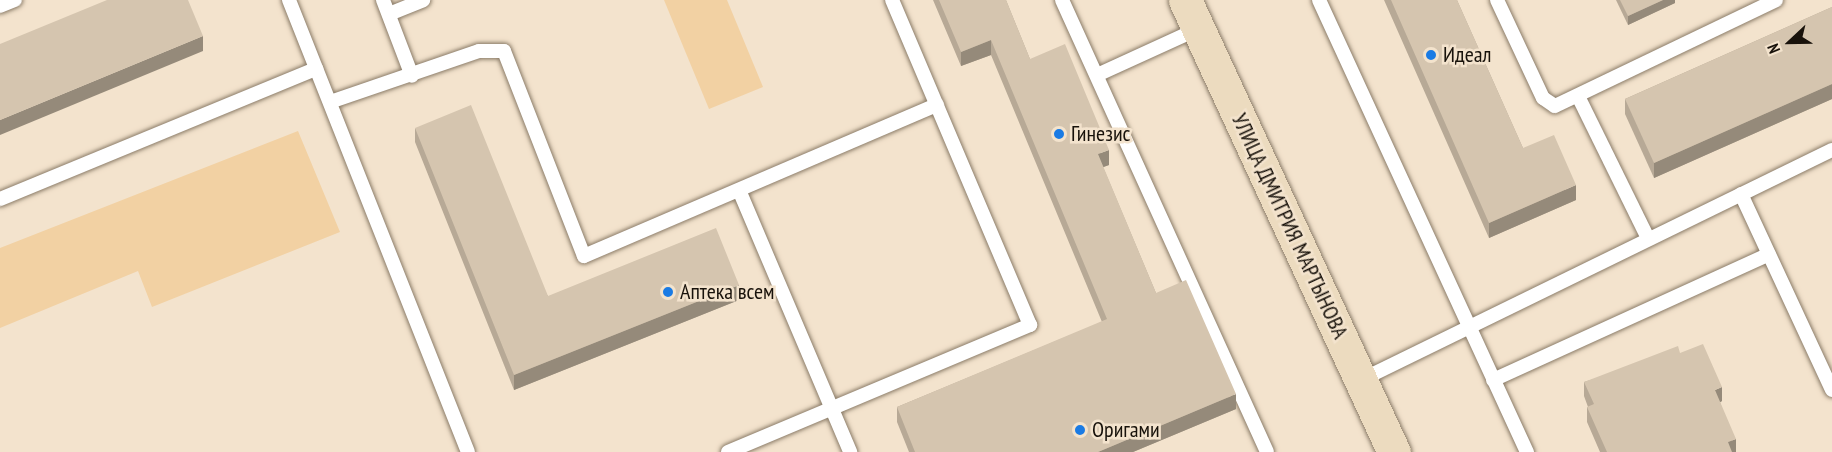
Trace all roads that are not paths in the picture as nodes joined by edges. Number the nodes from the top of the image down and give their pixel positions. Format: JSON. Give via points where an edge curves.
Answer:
{"nodes":[{"id":1,"x":15,"y":0,"type":"edge"},
{"id":2,"x":289,"y":0,"type":"edge"},
{"id":3,"x":383,"y":0,"type":"edge"},
{"id":4,"x":423,"y":0,"type":"edge"},
{"id":5,"x":892,"y":0,"type":"edge"},
{"id":6,"x":1062,"y":0,"type":"edge"},
{"id":7,"x":1319,"y":0,"type":"edge"},
{"id":8,"x":1497,"y":0,"type":"edge"},
{"id":9,"x":1776,"y":0,"type":"edge"},
{"id":10,"x":0,"y":6,"type":"edge"},
{"id":11,"x":389,"y":14,"type":"junction"},
{"id":12,"x":1192,"y":14,"type":"edge"},
{"id":13,"x":316,"y":69,"type":"junction"},
{"id":14,"x":1097,"y":75,"type":"junction"},
{"id":15,"x":412,"y":76,"type":"junction"},
{"id":16,"x":1578,"y":96,"type":"junction"},
{"id":17,"x":330,"y":102,"type":"junction"},
{"id":18,"x":937,"y":105,"type":"junction"},
{"id":19,"x":1832,"y":150,"type":"edge"},
{"id":20,"x":739,"y":190,"type":"junction"},
{"id":21,"x":1741,"y":194,"type":"junction"},
{"id":22,"x":0,"y":199,"type":"edge"},
{"id":23,"x":1648,"y":238,"type":"junction"},
{"id":24,"x":1769,"y":254,"type":"junction"},
{"id":25,"x":1471,"y":328,"type":"junction"},
{"id":26,"x":1361,"y":380,"type":"junction"},
{"id":27,"x":1493,"y":380,"type":"junction"},
{"id":28,"x":1832,"y":390,"type":"edge"},
{"id":29,"x":833,"y":410,"type":"junction"},
{"id":30,"x":1391,"y":451,"type":"edge"},
{"id":31,"x":468,"y":452,"type":"edge"},
{"id":32,"x":728,"y":452,"type":"edge"},
{"id":33,"x":850,"y":452,"type":"edge"},
{"id":34,"x":1267,"y":452,"type":"edge"},
{"id":35,"x":1527,"y":452,"type":"edge"}],
"edges":[{"from":1,"to":10,"type":"lane"},
{"from":2,"to":13,"type":"lane"},
{"from":3,"to":11,"type":"lane"},
{"from":4,"to":11,"type":"lane"},
{"from":5,"to":18,"type":"lane"},
{"from":6,"to":14,"type":"lane"},
{"from":7,"to":25,"type":"lane"},
{"from":8,"to":16,"type":"lane","via":[[1543,98],[1555,106]]},
{"from":9,"to":16,"type":"lane"},
{"from":11,"to":15,"type":"lane"},
{"from":12,"to":14,"type":"lane"},
{"from":12,"to":26,"type":"street","name":"УЛИЦА ДМИТРИЯ МАРТЫНОВА"},
{"from":13,"to":17,"type":"lane"},
{"from":13,"to":22,"type":"lane"},
{"from":14,"to":34,"type":"lane"},
{"from":15,"to":17,"type":"lane"},
{"from":15,"to":20,"type":"lane","via":[[479,51],[504,51],[584,256]]},
{"from":16,"to":23,"type":"lane"},
{"from":17,"to":31,"type":"lane"},
{"from":18,"to":20,"type":"lane"},
{"from":18,"to":29,"type":"lane","via":[[1030,325]]},
{"from":19,"to":21,"type":"lane"},
{"from":20,"to":29,"type":"lane"},
{"from":21,"to":23,"type":"lane"},
{"from":21,"to":24,"type":"lane"},
{"from":23,"to":25,"type":"lane"},
{"from":24,"to":27,"type":"lane"},
{"from":24,"to":28,"type":"lane"},
{"from":25,"to":26,"type":"lane"},
{"from":25,"to":27,"type":"lane"},
{"from":26,"to":30,"type":"street","name":"УЛИЦА ДМИТРИЯ МАРТЫНОВА"},
{"from":27,"to":35,"type":"lane"},
{"from":29,"to":32,"type":"lane"},
{"from":29,"to":33,"type":"lane"}]}
